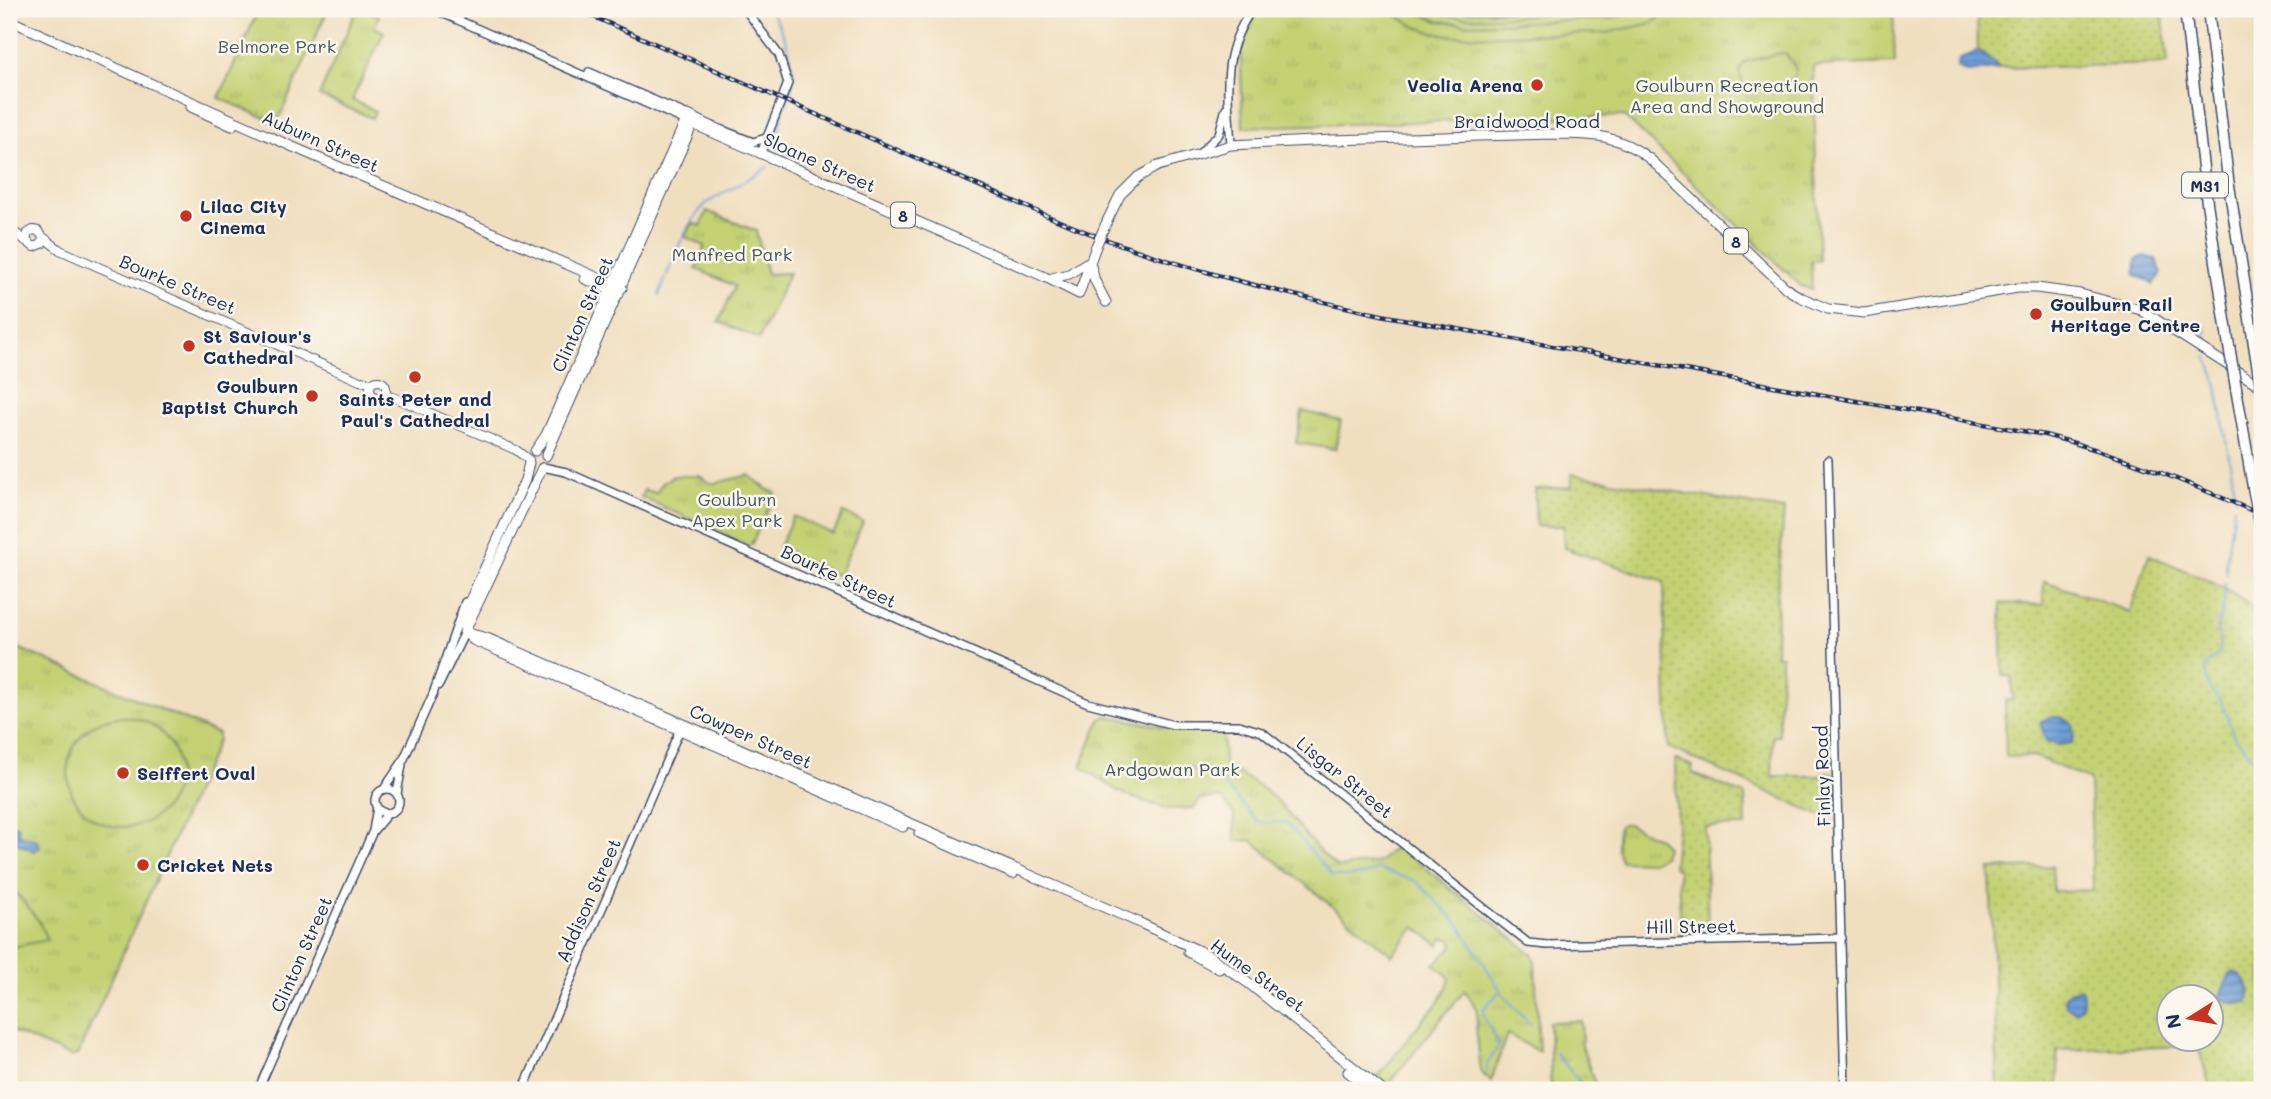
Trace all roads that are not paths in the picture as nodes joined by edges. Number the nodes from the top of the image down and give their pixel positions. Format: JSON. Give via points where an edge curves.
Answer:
{"nodes":[{"id":1,"x":433,"y":9,"type":"edge"},
{"id":2,"x":444,"y":9,"type":"edge"},
{"id":3,"x":745,"y":9,"type":"edge"},
{"id":4,"x":1252,"y":9,"type":"edge"},
{"id":5,"x":2185,"y":9,"type":"edge"},
{"id":6,"x":2208,"y":9,"type":"edge"},
{"id":7,"x":9,"y":23,"type":"edge"},
{"id":8,"x":1228,"y":95,"type":"junction"},
{"id":9,"x":691,"y":120,"type":"junction"},
{"id":10,"x":711,"y":125,"type":"junction"},
{"id":11,"x":767,"y":138,"type":"junction"},
{"id":12,"x":736,"y":141,"type":"junction"},
{"id":13,"x":1231,"y":145,"type":"junction"},
{"id":14,"x":761,"y":153,"type":"junction"},
{"id":15,"x":1199,"y":154,"type":"junction"},
{"id":16,"x":10,"y":229,"type":"edge"},
{"id":17,"x":30,"y":231,"type":"junction"},
{"id":18,"x":43,"y":237,"type":"junction"},
{"id":19,"x":26,"y":240,"type":"junction"},
{"id":20,"x":40,"y":246,"type":"junction"},
{"id":21,"x":60,"y":250,"type":"junction"},
{"id":22,"x":1089,"y":262,"type":"junction"},
{"id":23,"x":1048,"y":277,"type":"junction"},
{"id":24,"x":616,"y":289,"type":"junction"},
{"id":25,"x":1077,"y":291,"type":"joint"},
{"id":26,"x":1106,"y":302,"type":"dead end"},
{"id":27,"x":371,"y":386,"type":"junction"},
{"id":28,"x":2262,"y":387,"type":"edge"},
{"id":29,"x":385,"y":393,"type":"junction"},
{"id":30,"x":2262,"y":394,"type":"edge"},
{"id":31,"x":532,"y":456,"type":"junction"},
{"id":32,"x":1828,"y":460,"type":"dead end"},
{"id":33,"x":545,"y":462,"type":"junction"},
{"id":34,"x":2262,"y":533,"type":"edge"},
{"id":35,"x":504,"y":548,"type":"junction"},
{"id":36,"x":474,"y":591,"type":"junction"},
{"id":37,"x":465,"y":632,"type":"junction"},
{"id":38,"x":485,"y":641,"type":"junction"},
{"id":39,"x":452,"y":659,"type":"junction"},
{"id":40,"x":439,"y":673,"type":"junction"},
{"id":41,"x":433,"y":694,"type":"junction"},
{"id":42,"x":1099,"y":707,"type":"joint"},
{"id":43,"x":682,"y":726,"type":"junction"},
{"id":44,"x":402,"y":761,"type":"junction"},
{"id":45,"x":384,"y":789,"type":"junction"},
{"id":46,"x":397,"y":794,"type":"junction"},
{"id":47,"x":377,"y":807,"type":"junction"},
{"id":48,"x":388,"y":813,"type":"junction"},
{"id":49,"x":373,"y":831,"type":"junction"},
{"id":50,"x":1024,"y":876,"type":"junction"},
{"id":51,"x":1842,"y":938,"type":"junction"},
{"id":52,"x":1540,"y":945,"type":"joint"},
{"id":53,"x":258,"y":1090,"type":"edge"},
{"id":54,"x":523,"y":1090,"type":"edge"},
{"id":55,"x":1371,"y":1090,"type":"edge"},
{"id":56,"x":1382,"y":1090,"type":"edge"},
{"id":57,"x":1845,"y":1090,"type":"edge"}],
"edges":[{"from":1,"to":9,"type":"street","name":"Sloane Street"},
{"from":2,"to":9,"type":"street","name":"Sloane Street"},
{"from":3,"to":11,"type":"street","via":[[775,50],[788,78]]},
{"from":4,"to":8,"type":"street","via":[[1239,28],[1230,55]]},
{"from":5,"to":34,"type":"highway","number":"M31","bridge":true,"via":[[2207,203]]},
{"from":6,"to":30,"type":"highway","number":"M31","bridge":true,"via":[[2233,215]]},
{"from":7,"to":24,"type":"main road","name":"Auburn Street","via":[[218,120]]},
{"from":8,"to":13,"type":"street"},
{"from":8,"to":15,"type":"street","via":[[1219,134]]},
{"from":9,"to":10,"type":"main road","name":"Sloane Street","number":"8"},
{"from":9,"to":12,"type":"main road","name":"Sloane Street","number":"8"},
{"from":9,"to":24,"type":"main road","name":"Clinton Street"},
{"from":10,"to":11,"type":"street","via":[[753,142]]},
{"from":10,"to":12,"type":"main road","name":"Sloane Street","number":"8"},
{"from":11,"to":14,"type":"street"},
{"from":12,"to":14,"type":"main road","name":"Sloane Street","number":"8"},
{"from":13,"to":15,"type":"main road","name":"Braidwood Road","number":"8"},
{"from":13,"to":28,"type":"main road","name":"Braidwood Road","number":"8","via":[[1553,134],[1609,137],[1650,159],[1772,276],[1814,304],[1864,313],[2018,288],[2080,294],[2141,310]]},
{"from":14,"to":23,"type":"main road","name":"Sloane Street","number":"8"},
{"from":15,"to":22,"type":"main road","name":"Braidwood Road","number":"8","bridge":true,"via":[[1138,177],[1120,195]]},
{"from":16,"to":17,"type":"main road"},
{"from":16,"to":19,"type":"main road"},
{"from":17,"to":18,"type":"main road","via":[[38,230]]},
{"from":17,"to":19,"type":"main road"},
{"from":18,"to":20,"type":"main road"},
{"from":18,"to":21,"type":"main road","name":"Bourke Street"},
{"from":19,"to":20,"type":"main road","via":[[31,247]]},
{"from":20,"to":21,"type":"main road","name":"Bourke Street"},
{"from":21,"to":27,"type":"main road","name":"Bourke Street"},
{"from":22,"to":23,"type":"main road","via":[[1069,274]]},
{"from":22,"to":25,"type":"main road","name":"Braidwood Road"},
{"from":22,"to":26,"type":"main road"},
{"from":23,"to":25,"type":"main road","name":"Sloane Street"},
{"from":24,"to":31,"type":"main road","name":"Clinton Street"},
{"from":24,"to":33,"type":"main road","name":"Clinton Street"},
{"from":27,"to":29,"type":"main road","via":[[376,397]]},
{"from":27,"to":29,"type":"main road","via":[[382,382]]},
{"from":29,"to":31,"type":"main road"},
{"from":31,"to":33,"type":"main road","via":[[542,451]]},
{"from":31,"to":33,"type":"main road","via":[[534,468]]},
{"from":31,"to":36,"type":"main road","name":"Clinton Street"},
{"from":32,"to":51,"type":"street","name":"Finlay Road"},
{"from":33,"to":35,"type":"main road","name":"Clinton Street"},
{"from":33,"to":42,"type":"street","name":"Bourke Street"},
{"from":35,"to":37,"type":"main road","name":"Clinton Street"},
{"from":35,"to":38,"type":"main road","name":"Clinton Street","via":[[476,620]]},
{"from":36,"to":37,"type":"main road","name":"Clinton Street","via":[[464,617]]},
{"from":36,"to":40,"type":"street","name":"Clinton Street","via":[[460,614]]},
{"from":37,"to":38,"type":"main road","name":"Cowper Street"},
{"from":37,"to":39,"type":"street","name":"Clinton Street"},
{"from":37,"to":40,"type":"street","name":"Clinton Street"},
{"from":38,"to":39,"type":"street","via":[[465,645]]},
{"from":38,"to":43,"type":"main road","name":"Cowper Street"},
{"from":39,"to":41,"type":"street","name":"Clinton Street"},
{"from":40,"to":41,"type":"street","name":"Clinton Street"},
{"from":41,"to":44,"type":"street","name":"Clinton Street"},
{"from":42,"to":52,"type":"street","name":"Lisgar Street","via":[[1174,724],[1233,725],[1262,732],[1520,939]]},
{"from":43,"to":50,"type":"main road","name":"Cowper Street"},
{"from":43,"to":54,"type":"street","name":"Addison Street"},
{"from":44,"to":45,"type":"street","name":"Clinton Street"},
{"from":44,"to":46,"type":"street","name":"Clinton Street"},
{"from":45,"to":46,"type":"street"},
{"from":45,"to":47,"type":"street","via":[[376,795]]},
{"from":46,"to":48,"type":"street","via":[[398,805]]},
{"from":47,"to":48,"type":"street"},
{"from":47,"to":49,"type":"street","name":"Clinton Street"},
{"from":48,"to":49,"type":"street","name":"Clinton Street"},
{"from":49,"to":53,"type":"street","name":"Clinton Street"},
{"from":50,"to":55,"type":"main road","name":"Hume Street","via":[[1205,961]]},
{"from":50,"to":56,"type":"main road","name":"Hume Street","via":[[1208,955]]},
{"from":51,"to":52,"type":"street","name":"Hill Street"},
{"from":51,"to":57,"type":"street","name":"Finlay Road"}]}
